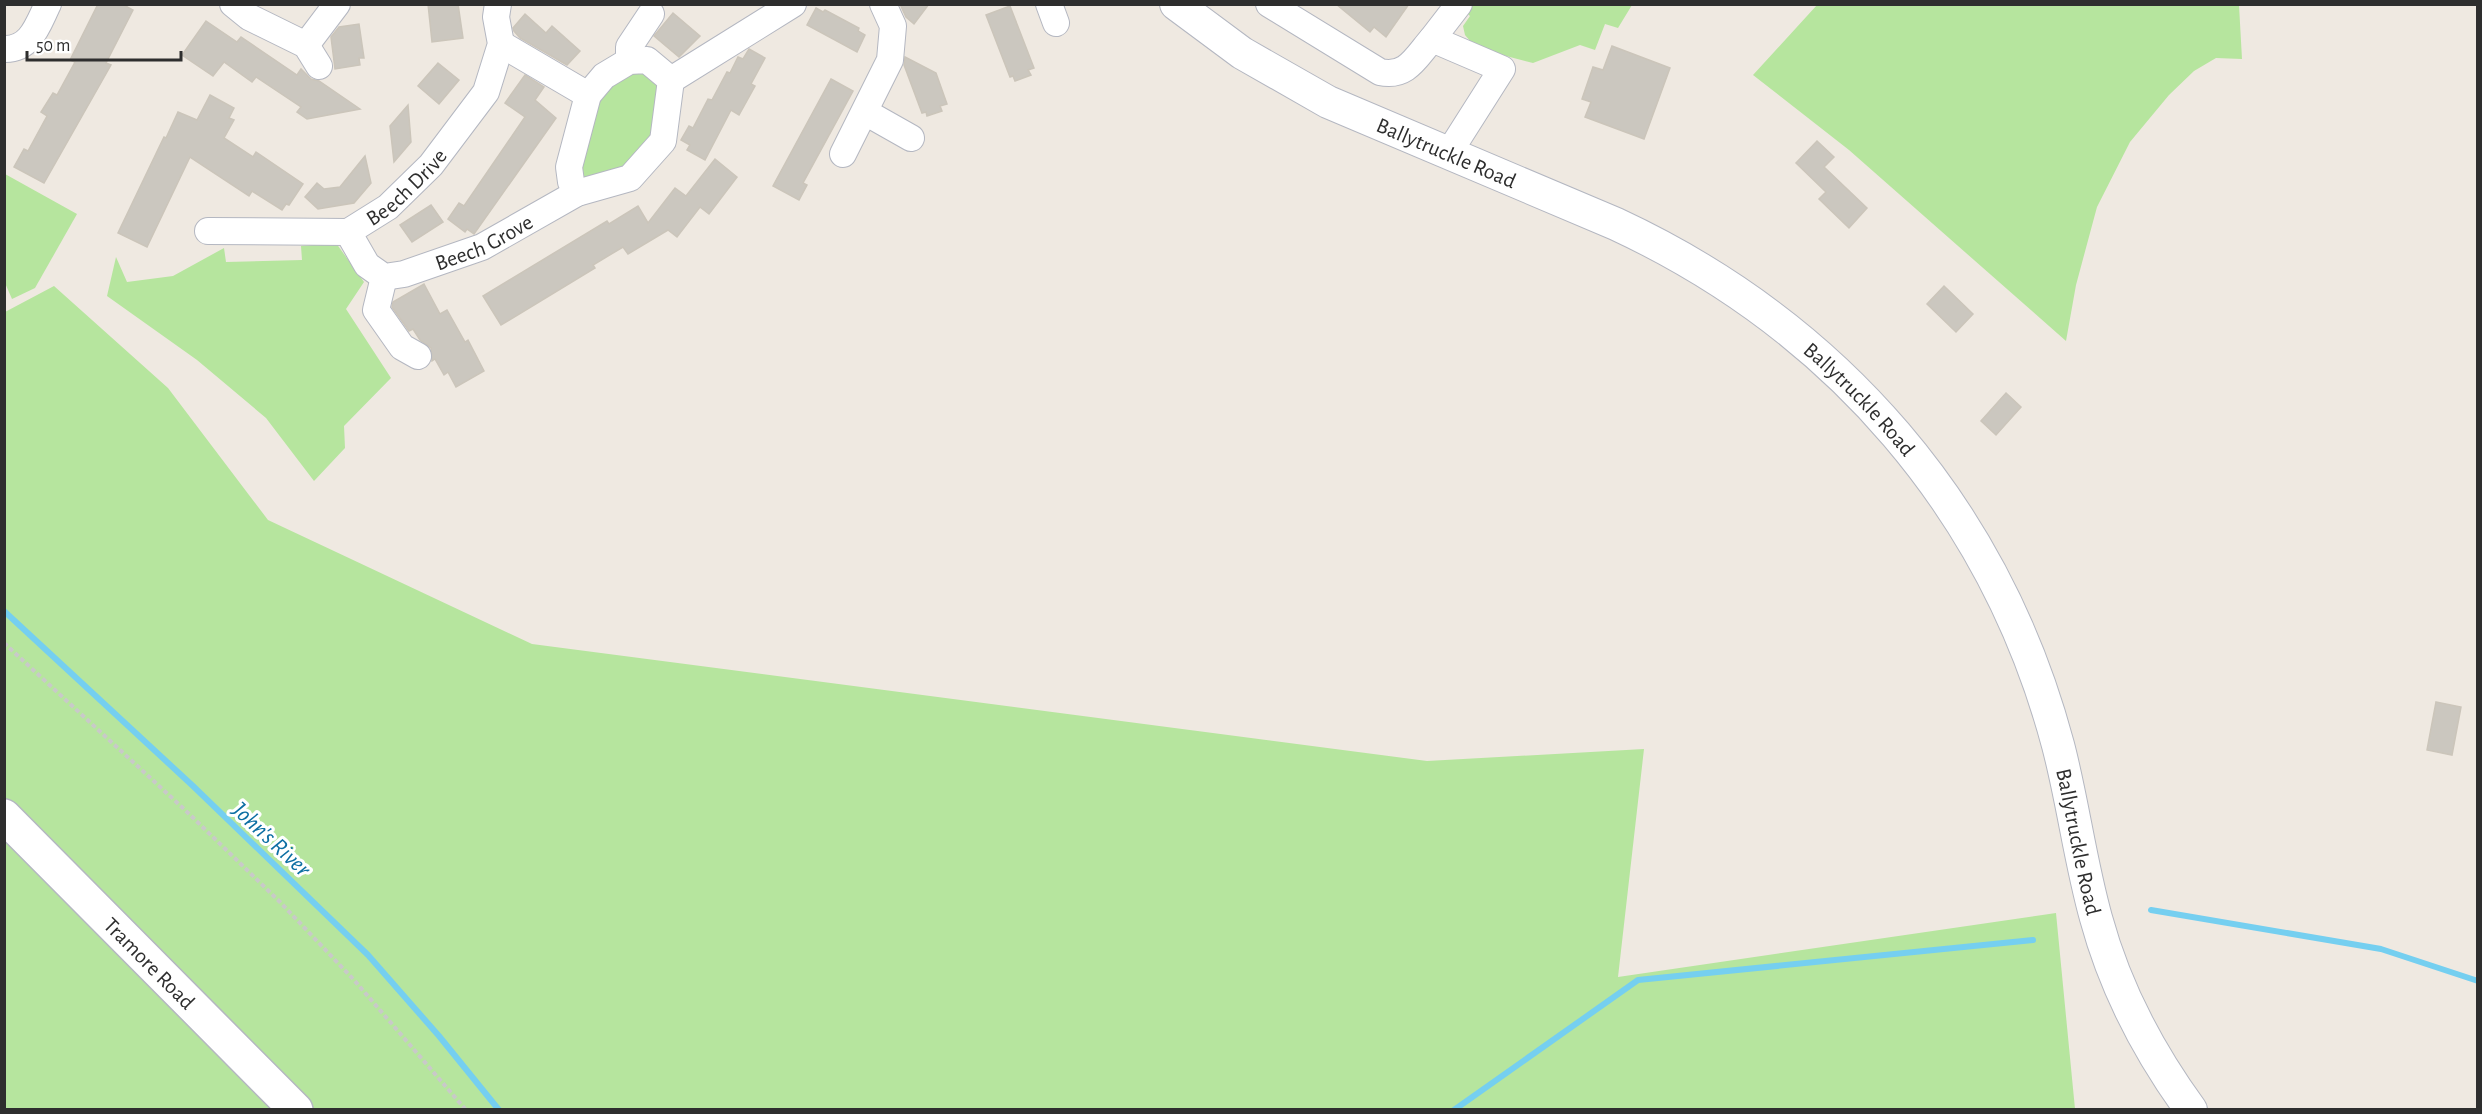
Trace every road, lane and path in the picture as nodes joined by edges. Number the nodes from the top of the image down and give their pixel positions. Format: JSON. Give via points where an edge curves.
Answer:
{"nodes":[{"id":1,"x":48,"y":4,"type":"edge"},
{"id":2,"x":233,"y":4,"type":"edge"},
{"id":3,"x":337,"y":4,"type":"edge"},
{"id":4,"x":498,"y":4,"type":"edge"},
{"id":5,"x":793,"y":4,"type":"edge"},
{"id":6,"x":883,"y":4,"type":"edge"},
{"id":7,"x":1176,"y":4,"type":"edge"},
{"id":8,"x":1269,"y":4,"type":"edge"},
{"id":9,"x":1459,"y":4,"type":"edge"},
{"id":10,"x":651,"y":14,"type":"dead end"},
{"id":11,"x":1432,"y":39,"type":"junction"},
{"id":12,"x":501,"y":44,"type":"junction"},
{"id":13,"x":6,"y":50,"type":"edge"},
{"id":14,"x":629,"y":60,"type":"junction"},
{"id":15,"x":672,"y":80,"type":"junction"},
{"id":16,"x":588,"y":95,"type":"junction"},
{"id":17,"x":865,"y":112,"type":"junction"},
{"id":18,"x":911,"y":138,"type":"dead end"},
{"id":19,"x":843,"y":153,"type":"dead end"},
{"id":20,"x":1449,"y":154,"type":"junction"},
{"id":21,"x":577,"y":193,"type":"junction"},
{"id":22,"x":208,"y":231,"type":"dead end"},
{"id":23,"x":348,"y":232,"type":"junction"},
{"id":24,"x":384,"y":277,"type":"junction"},
{"id":25,"x":418,"y":356,"type":"dead end"},
{"id":26,"x":4,"y":643,"type":"edge"},
{"id":27,"x":4,"y":816,"type":"edge"},
{"id":28,"x":296,"y":1110,"type":"edge"},
{"id":29,"x":466,"y":1110,"type":"edge"},
{"id":30,"x":2191,"y":1110,"type":"edge"}],
"edges":[{"from":1,"to":13,"type":"street","via":[[30,40]]},
{"from":2,"to":3,"type":"street","via":[[313,56]]},
{"from":4,"to":12,"type":"street","name":"Beech Drive"},
{"from":5,"to":15,"type":"street"},
{"from":6,"to":17,"type":"street","via":[[893,26],[890,60]]},
{"from":7,"to":20,"type":"street","name":"Ballytruckle Road","via":[[1242,53],[1299,87]]},
{"from":8,"to":11,"type":"street","via":[[1380,72],[1393,74],[1405,70]]},
{"from":9,"to":11,"type":"street"},
{"from":10,"to":14,"type":"street","via":[[629,48]]},
{"from":11,"to":20,"type":"street","via":[[1502,69]]},
{"from":12,"to":16,"type":"street"},
{"from":12,"to":23,"type":"street","name":"Beech Drive","via":[[486,92],[431,165],[388,207]]},
{"from":14,"to":15,"type":"street","via":[[647,60]]},
{"from":14,"to":16,"type":"street","via":[[604,76]]},
{"from":15,"to":21,"type":"street","name":"Beech Grove","via":[[663,141],[630,178]]},
{"from":16,"to":21,"type":"street","via":[[569,166]]},
{"from":17,"to":18,"type":"street"},
{"from":17,"to":19,"type":"street"},
{"from":20,"to":30,"type":"street","name":"Ballytruckle Road","via":[[1641,235],[1732,287],[1831,365],[1918,460],[1969,535],[2014,617],[2053,726],[2088,887],[2110,961],[2139,1030]]},
{"from":21,"to":24,"type":"street","name":"Beech Grove","via":[[482,247]]},
{"from":22,"to":23,"type":"street","name":"Beech Drive"},
{"from":23,"to":24,"type":"street","via":[[367,265]]},
{"from":24,"to":25,"type":"street","via":[[376,310],[402,347]]},
{"from":26,"to":29,"type":"path","via":[[279,901],[354,980]]},
{"from":27,"to":28,"type":"main road","name":"Tramore Road"}]}
